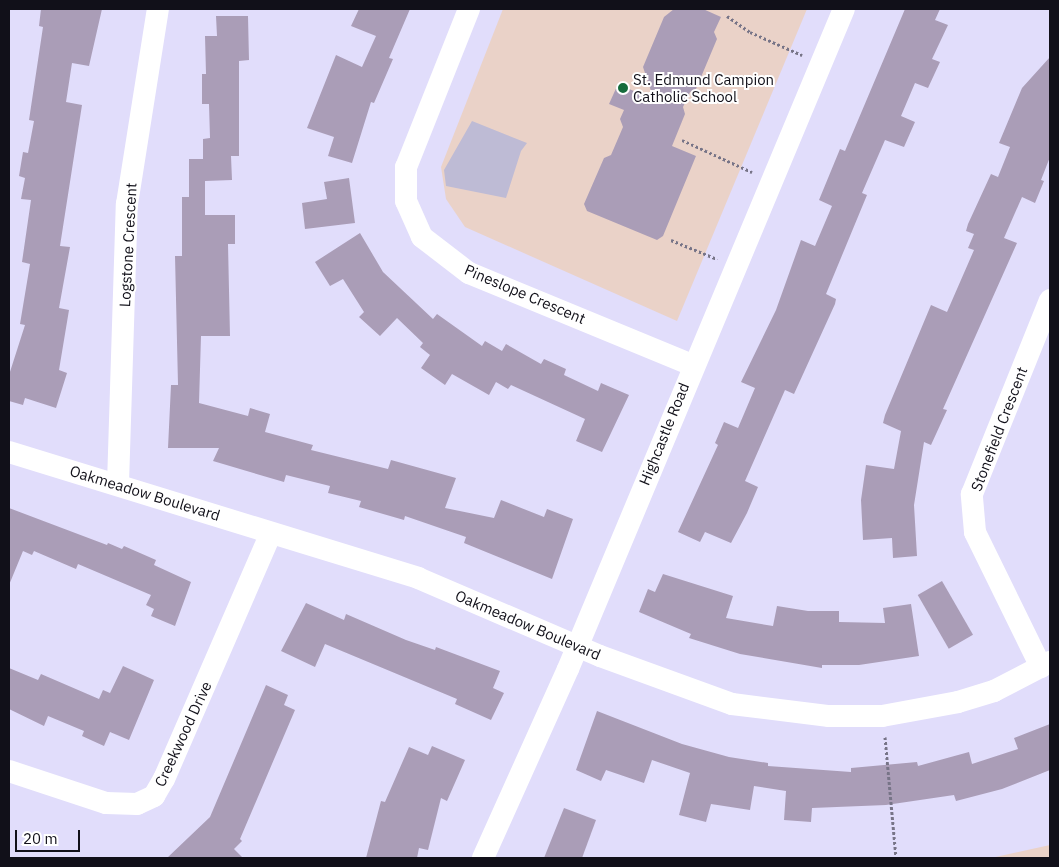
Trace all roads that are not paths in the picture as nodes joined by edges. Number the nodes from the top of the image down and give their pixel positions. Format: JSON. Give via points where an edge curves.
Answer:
{"nodes":[{"id":1,"x":158,"y":9,"type":"edge"},
{"id":2,"x":469,"y":9,"type":"edge"},
{"id":3,"x":844,"y":9,"type":"edge"},
{"id":4,"x":1050,"y":300,"type":"edge"},
{"id":5,"x":692,"y":365,"type":"junction"},
{"id":6,"x":9,"y":452,"type":"edge"},
{"id":7,"x":118,"y":484,"type":"junction"},
{"id":8,"x":271,"y":533,"type":"junction"},
{"id":9,"x":576,"y":646,"type":"junction"},
{"id":10,"x":1046,"y":664,"type":"edge"},
{"id":11,"x":9,"y":771,"type":"edge"},
{"id":12,"x":483,"y":858,"type":"edge"}],
"edges":[{"from":1,"to":7,"type":"street","name":"Logstone Crescent","via":[[128,204]]},
{"from":2,"to":5,"type":"street","name":"Pineslope Crescent","via":[[406,167],[406,201],[422,237],[469,273]]},
{"from":3,"to":5,"type":"street","name":"Highcastle Road"},
{"from":4,"to":10,"type":"street","name":"Stonefield Crescent","via":[[972,494],[975,532]]},
{"from":5,"to":9,"type":"street","name":"Highcastle Road"},
{"from":6,"to":7,"type":"street","name":"Oakmeadow Boulevard"},
{"from":7,"to":8,"type":"street","name":"Oakmeadow Boulevard"},
{"from":8,"to":9,"type":"street","name":"Oakmeadow Boulevard","via":[[418,578]]},
{"from":8,"to":11,"type":"street","name":"Creekwood Drive","via":[[154,796],[137,804],[106,803]]},
{"from":9,"to":10,"type":"street","name":"Oakmeadow Boulevard","via":[[732,704],[829,716],[882,716],[958,702],[994,690]]},
{"from":9,"to":12,"type":"street","name":"Highcastle Road"}]}
